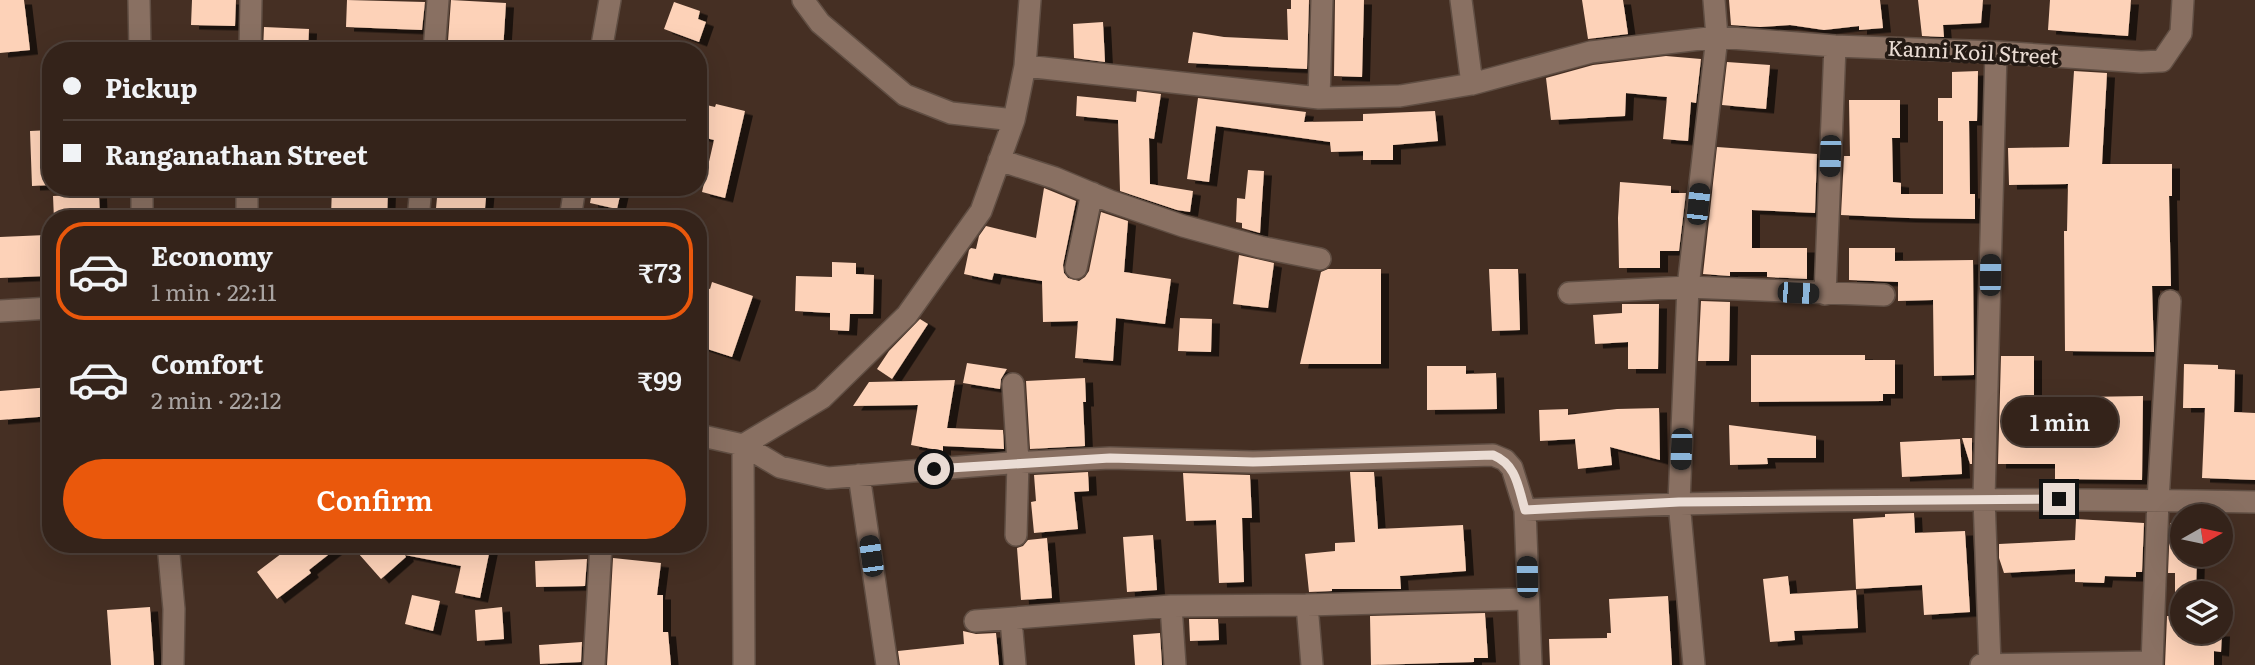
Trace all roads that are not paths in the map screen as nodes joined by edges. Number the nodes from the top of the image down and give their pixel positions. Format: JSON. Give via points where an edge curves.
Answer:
{"nodes":[{"id":1,"x":139,"y":0,"type":"edge"},
{"id":2,"x":251,"y":0,"type":"edge"},
{"id":3,"x":438,"y":0,"type":"edge"},
{"id":4,"x":610,"y":0,"type":"edge"},
{"id":5,"x":803,"y":0,"type":"edge"},
{"id":6,"x":1030,"y":0,"type":"edge"},
{"id":7,"x":1322,"y":0,"type":"edge"},
{"id":8,"x":1461,"y":0,"type":"edge"},
{"id":9,"x":1714,"y":0,"type":"edge"},
{"id":10,"x":2183,"y":0,"type":"edge"},
{"id":11,"x":1717,"y":37,"type":"junction"},
{"id":12,"x":140,"y":42,"type":"edge"},
{"id":13,"x":250,"y":42,"type":"edge"},
{"id":14,"x":435,"y":42,"type":"edge"},
{"id":15,"x":603,"y":42,"type":"edge"},
{"id":16,"x":1835,"y":46,"type":"junction"},
{"id":17,"x":1996,"y":52,"type":"junction"},
{"id":18,"x":1025,"y":66,"type":"junction"},
{"id":19,"x":1472,"y":83,"type":"junction"},
{"id":20,"x":1319,"y":98,"type":"junction"},
{"id":21,"x":1014,"y":120,"type":"junction"},
{"id":22,"x":999,"y":159,"type":"junction"},
{"id":23,"x":1092,"y":193,"type":"junction"},
{"id":24,"x":1320,"y":259,"type":"dead end"},
{"id":25,"x":1076,"y":268,"type":"dead end"},
{"id":26,"x":1688,"y":287,"type":"junction"},
{"id":27,"x":1569,"y":293,"type":"dead end"},
{"id":28,"x":1825,"y":294,"type":"junction"},
{"id":29,"x":1884,"y":295,"type":"dead end"},
{"id":30,"x":2169,"y":301,"type":"dead end"},
{"id":31,"x":42,"y":308,"type":"edge"},
{"id":32,"x":0,"y":311,"type":"edge"},
{"id":33,"x":1013,"y":384,"type":"dead end"},
{"id":34,"x":707,"y":437,"type":"edge"},
{"id":35,"x":743,"y":445,"type":"junction"},
{"id":36,"x":1018,"y":462,"type":"junction"},
{"id":37,"x":859,"y":475,"type":"junction"},
{"id":38,"x":1984,"y":498,"type":"junction"},
{"id":39,"x":2158,"y":500,"type":"junction"},
{"id":40,"x":1679,"y":502,"type":"junction"},
{"id":41,"x":2255,"y":502,"type":"edge"},
{"id":42,"x":1525,"y":510,"type":"junction"},
{"id":43,"x":1016,"y":535,"type":"dead end"},
{"id":44,"x":169,"y":553,"type":"edge"},
{"id":45,"x":600,"y":553,"type":"edge"},
{"id":46,"x":1527,"y":599,"type":"junction"},
{"id":47,"x":1307,"y":605,"type":"junction"},
{"id":48,"x":1171,"y":606,"type":"junction"},
{"id":49,"x":1011,"y":620,"type":"junction"},
{"id":50,"x":975,"y":621,"type":"dead end"},
{"id":51,"x":2152,"y":663,"type":"edge"},
{"id":52,"x":173,"y":665,"type":"edge"},
{"id":53,"x":594,"y":665,"type":"edge"},
{"id":54,"x":744,"y":665,"type":"edge"},
{"id":55,"x":887,"y":665,"type":"edge"},
{"id":56,"x":1015,"y":665,"type":"edge"},
{"id":57,"x":1175,"y":665,"type":"edge"},
{"id":58,"x":1312,"y":665,"type":"edge"},
{"id":59,"x":1531,"y":665,"type":"edge"},
{"id":60,"x":1694,"y":665,"type":"edge"},
{"id":61,"x":1981,"y":665,"type":"edge"},
{"id":62,"x":1990,"y":665,"type":"edge"}],
"edges":[{"from":1,"to":12,"type":"street"},
{"from":2,"to":13,"type":"street"},
{"from":3,"to":14,"type":"street"},
{"from":4,"to":15,"type":"street"},
{"from":5,"to":21,"type":"street","via":[[820,23],[905,95],[951,113]]},
{"from":6,"to":18,"type":"street"},
{"from":7,"to":20,"type":"street"},
{"from":8,"to":19,"type":"street"},
{"from":9,"to":11,"type":"street"},
{"from":10,"to":17,"type":"street","name":"Kanni Koil Street","via":[[2180,33],[2162,61]]},
{"from":11,"to":16,"type":"street","name":"Kanni Koil Street"},
{"from":11,"to":19,"type":"street","name":"Kanni Koil Street","via":[[1591,52]]},
{"from":11,"to":26,"type":"street"},
{"from":16,"to":17,"type":"street","name":"Kanni Koil Street"},
{"from":16,"to":28,"type":"street"},
{"from":17,"to":38,"type":"street"},
{"from":18,"to":20,"type":"street","name":"Kanni Koil Street"},
{"from":18,"to":21,"type":"street"},
{"from":19,"to":20,"type":"street","name":"Kanni Koil Street","via":[[1400,96]]},
{"from":21,"to":22,"type":"street"},
{"from":22,"to":23,"type":"street"},
{"from":22,"to":35,"type":"street","via":[[981,211],[907,315],[822,398]]},
{"from":23,"to":24,"type":"street","via":[[1184,226]]},
{"from":23,"to":25,"type":"street"},
{"from":26,"to":27,"type":"street"},
{"from":26,"to":28,"type":"street"},
{"from":26,"to":40,"type":"street"},
{"from":28,"to":29,"type":"street"},
{"from":30,"to":39,"type":"street"},
{"from":31,"to":32,"type":"street"},
{"from":33,"to":36,"type":"street"},
{"from":34,"to":35,"type":"street"},
{"from":35,"to":37,"type":"street","via":[[780,467],[803,474],[828,478]]},
{"from":35,"to":54,"type":"street"},
{"from":36,"to":37,"type":"street"},
{"from":36,"to":42,"type":"street","via":[[1493,455],[1512,468]]},
{"from":36,"to":43,"type":"street"},
{"from":37,"to":55,"type":"street"},
{"from":38,"to":39,"type":"street"},
{"from":38,"to":40,"type":"street"},
{"from":38,"to":62,"type":"street"},
{"from":39,"to":41,"type":"street"},
{"from":39,"to":51,"type":"street"},
{"from":40,"to":42,"type":"street"},
{"from":40,"to":60,"type":"street"},
{"from":42,"to":46,"type":"street"},
{"from":44,"to":52,"type":"street"},
{"from":45,"to":53,"type":"street"},
{"from":46,"to":47,"type":"street"},
{"from":46,"to":59,"type":"street"},
{"from":47,"to":48,"type":"street"},
{"from":47,"to":58,"type":"street"},
{"from":48,"to":49,"type":"street"},
{"from":48,"to":57,"type":"street"},
{"from":49,"to":50,"type":"street"},
{"from":49,"to":56,"type":"street"},
{"from":51,"to":62,"type":"street"},
{"from":61,"to":62,"type":"street"}]}
